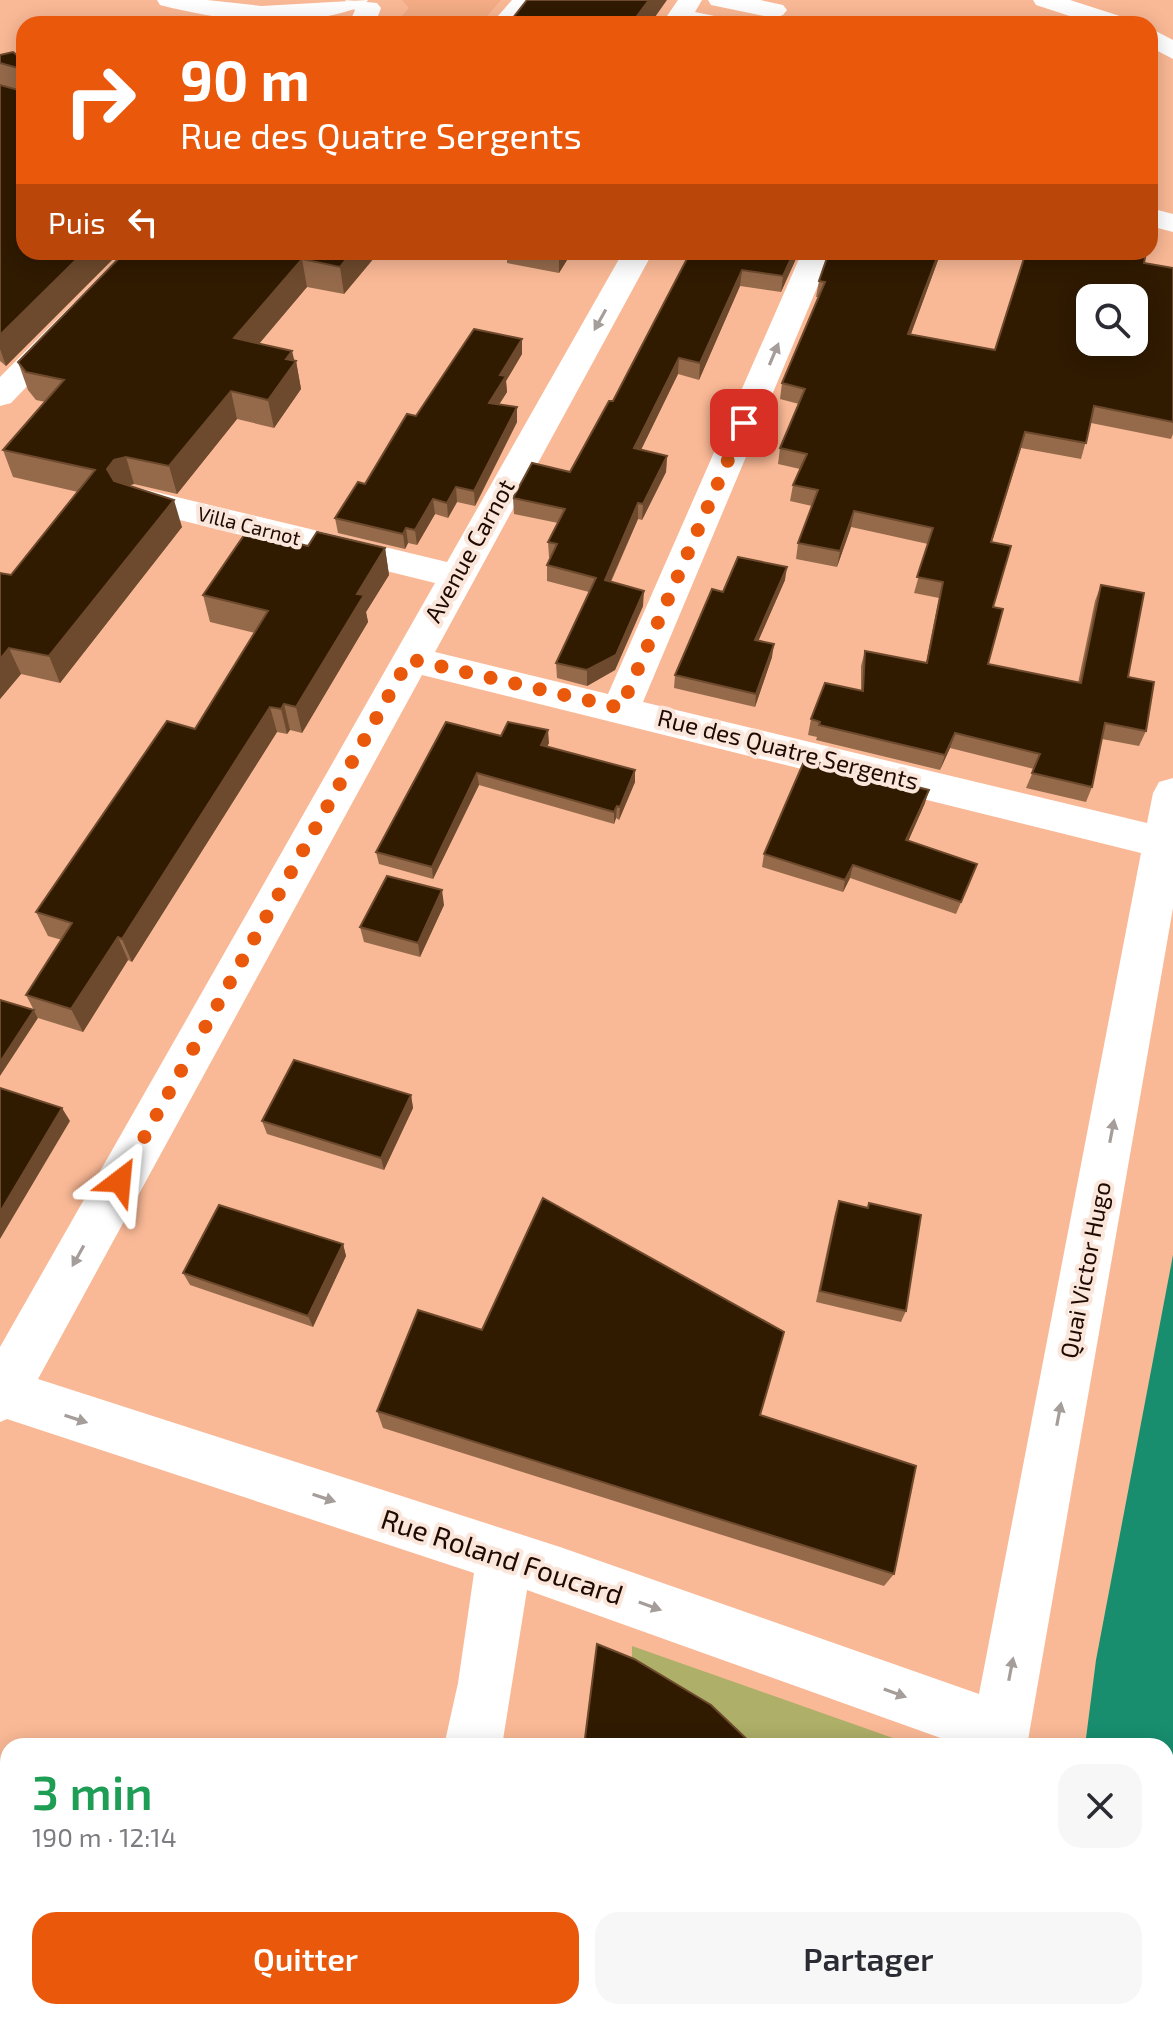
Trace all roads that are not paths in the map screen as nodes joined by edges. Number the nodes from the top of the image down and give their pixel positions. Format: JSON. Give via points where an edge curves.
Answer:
{"nodes":[{"id":1,"x":169,"y":0,"type":"edge"},
{"id":2,"x":357,"y":0,"type":"edge"},
{"id":3,"x":525,"y":0,"type":"edge"},
{"id":4,"x":720,"y":0,"type":"edge"},
{"id":5,"x":1045,"y":0,"type":"edge"},
{"id":6,"x":773,"y":11,"type":"edge"},
{"id":7,"x":365,"y":16,"type":"edge"},
{"id":8,"x":511,"y":16,"type":"edge"},
{"id":9,"x":1095,"y":16,"type":"edge"},
{"id":10,"x":133,"y":260,"type":"edge"},
{"id":11,"x":634,"y":260,"type":"edge"},
{"id":12,"x":814,"y":260,"type":"edge"},
{"id":13,"x":0,"y":396,"type":"edge"},
{"id":14,"x":135,"y":498,"type":"edge"},
{"id":15,"x":456,"y":576,"type":"junction"},
{"id":16,"x":409,"y":659,"type":"junction"},
{"id":17,"x":621,"y":708,"type":"junction"},
{"id":18,"x":1173,"y":793,"type":"edge"},
{"id":19,"x":1165,"y":843,"type":"junction"},
{"id":20,"x":1,"y":1395,"type":"edge"},
{"id":21,"x":504,"y":1556,"type":"junction"},
{"id":22,"x":475,"y":1738,"type":"edge"},
{"id":23,"x":998,"y":1738,"type":"edge"}],
"edges":[{"from":1,"to":2,"type":"street","via":[[246,14]]},
{"from":2,"to":7,"type":"street","via":[[368,8]]},
{"from":3,"to":8,"type":"street"},
{"from":4,"to":6,"type":"street"},
{"from":5,"to":9,"type":"street"},
{"from":10,"to":13,"type":"street"},
{"from":11,"to":15,"type":"street","name":"Avenue Carnot","one_way":true},
{"from":17,"to":12,"type":"street","one_way":true},
{"from":14,"to":15,"type":"street","name":"Villa Carnot"},
{"from":15,"to":16,"type":"street","name":"Avenue Carnot"},
{"from":16,"to":17,"type":"street","name":"Rue des Quatre Sergents"},
{"from":16,"to":20,"type":"street","name":"Avenue Carnot","one_way":true},
{"from":17,"to":19,"type":"street","name":"Rue des Quatre Sergents"},
{"from":18,"to":19,"type":"street","name":"Quai Victor Hugo"},
{"from":23,"to":19,"type":"street","name":"Quai Victor Hugo","one_way":true},
{"from":20,"to":21,"type":"street","name":"Rue Roland Foucard","one_way":true},
{"from":21,"to":22,"type":"street"},
{"from":21,"to":23,"type":"street","name":"Rue Roland Foucard","one_way":true}]}
